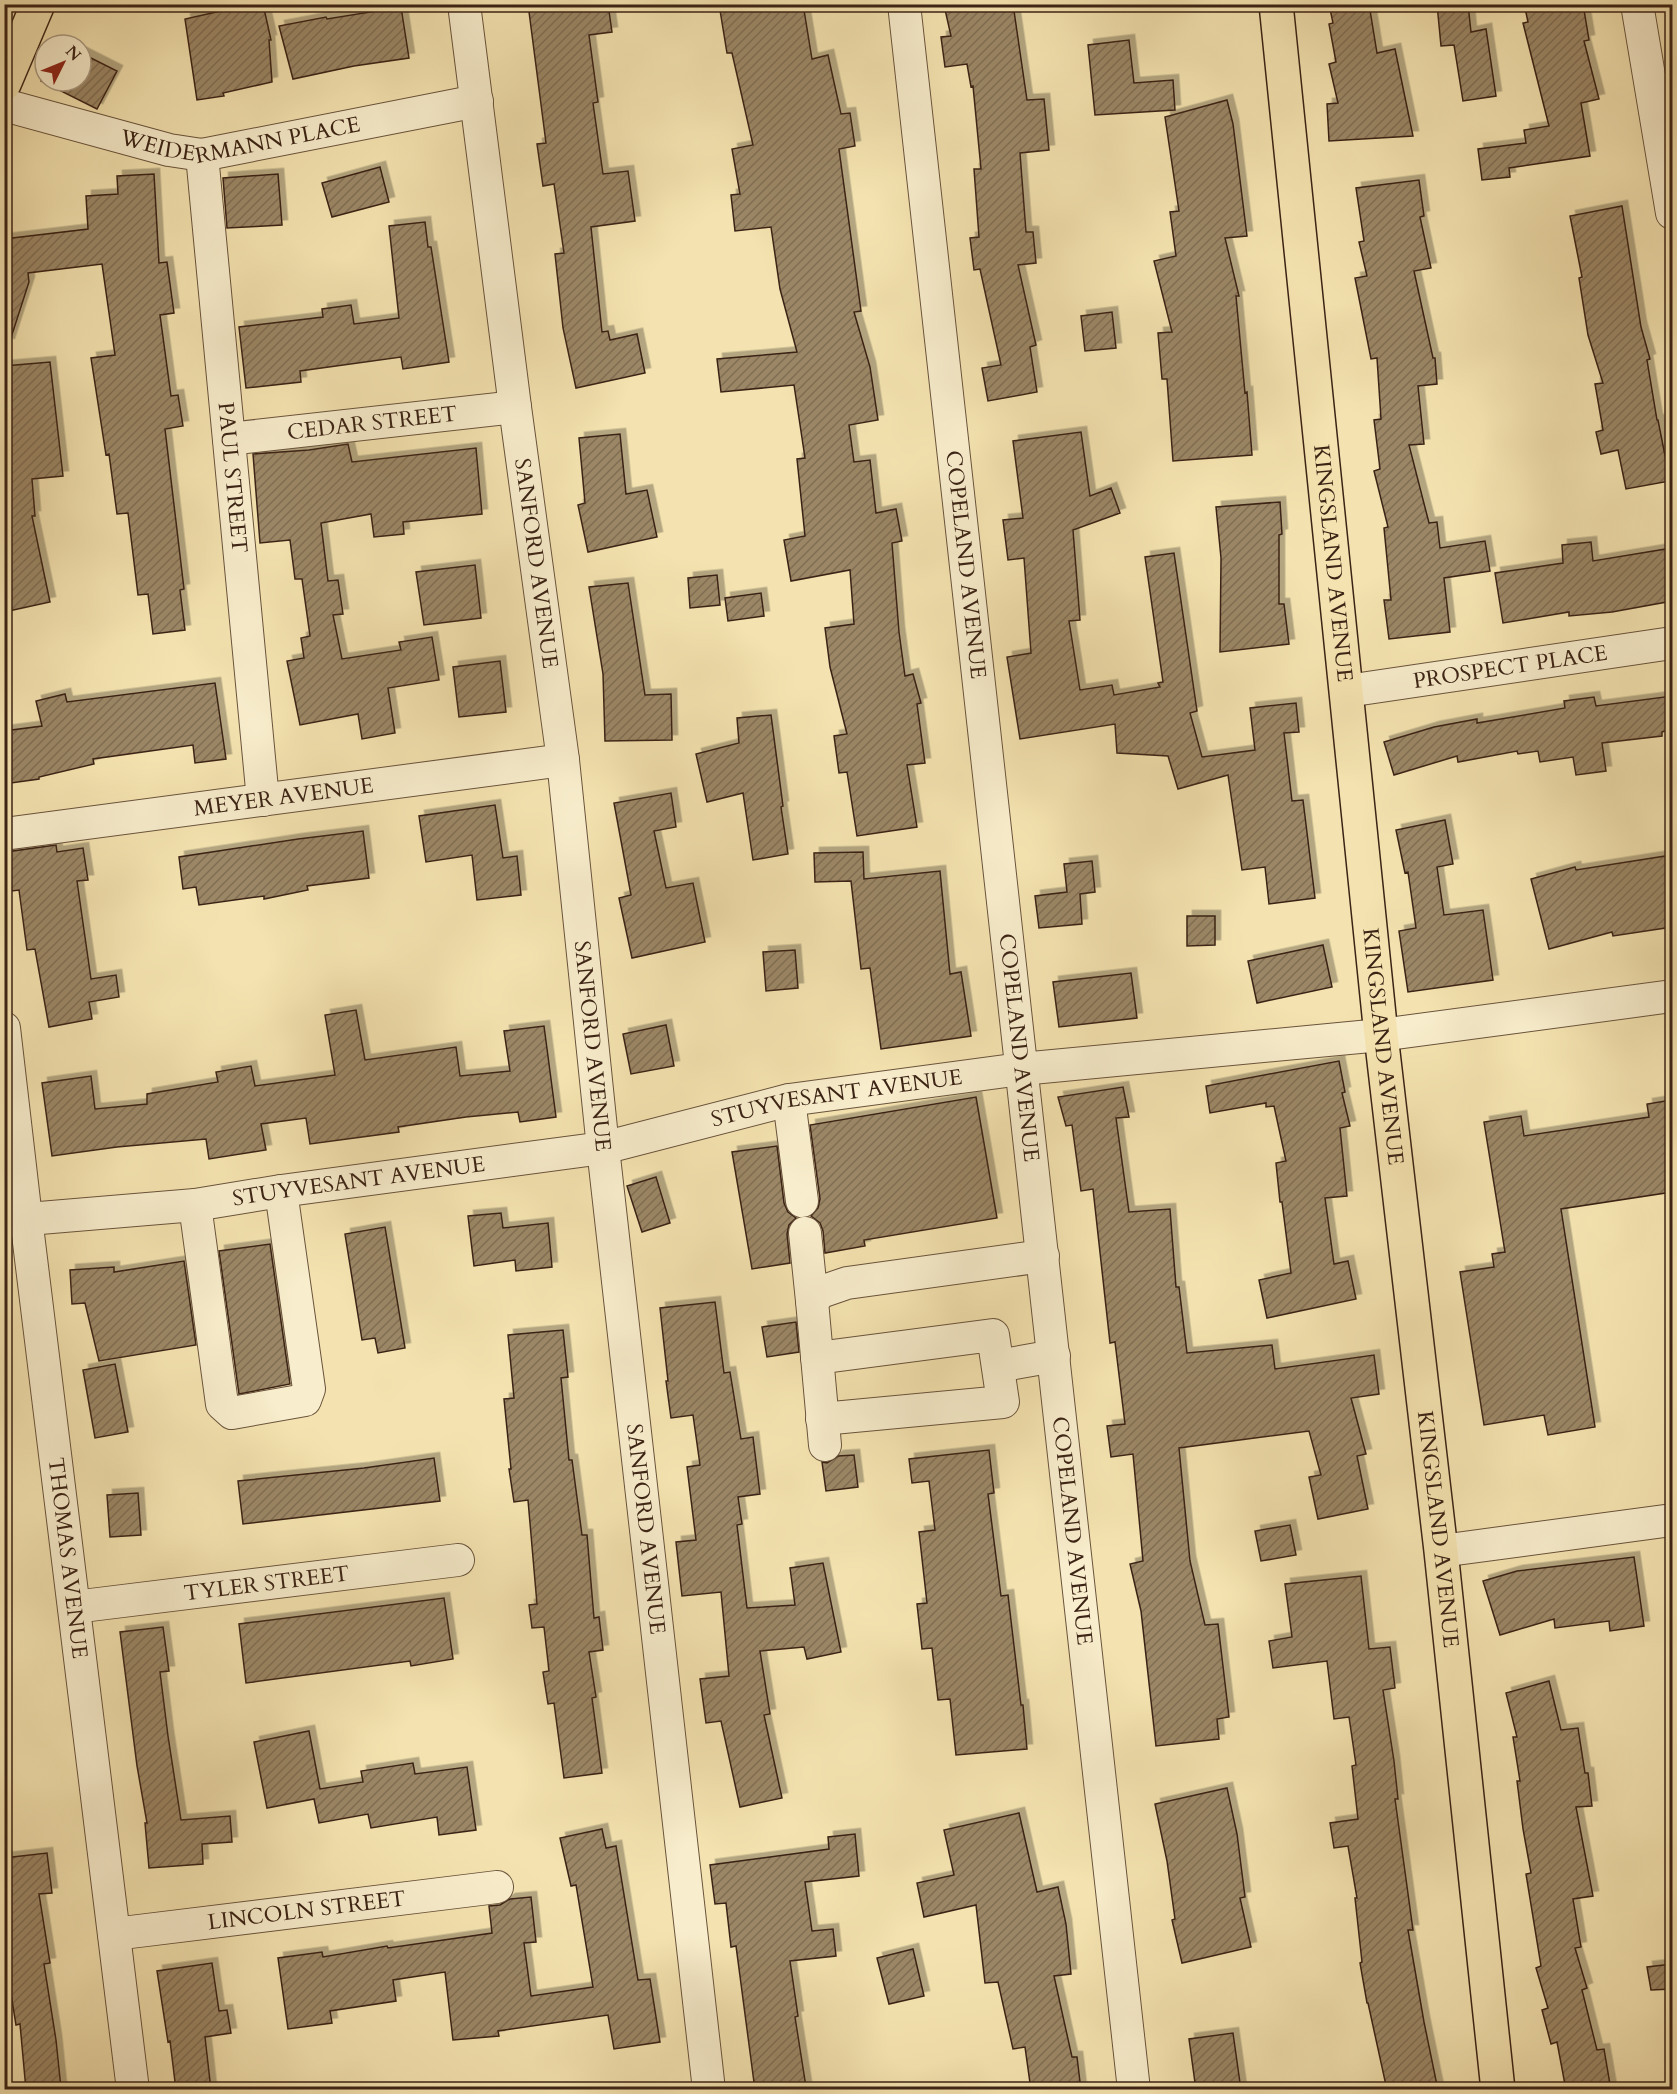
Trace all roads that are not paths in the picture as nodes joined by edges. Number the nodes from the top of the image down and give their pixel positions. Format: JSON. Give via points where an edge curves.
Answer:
{"nodes":[{"id":1,"x":39,"y":4,"type":"edge"},
{"id":2,"x":464,"y":4,"type":"edge"},
{"id":3,"x":904,"y":4,"type":"edge"},
{"id":4,"x":1276,"y":4,"type":"edge"},
{"id":5,"x":1637,"y":4,"type":"edge"},
{"id":6,"x":4,"y":84,"type":"edge"},
{"id":7,"x":477,"y":101,"type":"junction"},
{"id":8,"x":4,"y":105,"type":"edge"},
{"id":9,"x":202,"y":155,"type":"junction"},
{"id":10,"x":1672,"y":213,"type":"edge"},
{"id":11,"x":515,"y":407,"type":"junction"},
{"id":12,"x":229,"y":439,"type":"junction"},
{"id":13,"x":1672,"y":643,"type":"edge"},
{"id":14,"x":1347,"y":691,"type":"junction"},
{"id":15,"x":563,"y":760,"type":"junction"},
{"id":16,"x":263,"y":800,"type":"junction"},
{"id":17,"x":4,"y":834,"type":"edge"},
{"id":18,"x":1672,"y":996,"type":"edge"},
{"id":19,"x":4,"y":1028,"type":"edge"},
{"id":20,"x":1381,"y":1035,"type":"junction"},
{"id":21,"x":1021,"y":1069,"type":"junction"},
{"id":22,"x":789,"y":1100,"type":"junction"},
{"id":23,"x":603,"y":1148,"type":"junction"},
{"id":24,"x":281,"y":1191,"type":"junction"},
{"id":25,"x":802,"y":1201,"type":"dead end"},
{"id":26,"x":195,"y":1205,"type":"junction"},
{"id":27,"x":15,"y":1220,"type":"edge"},
{"id":28,"x":805,"y":1233,"type":"dead end"},
{"id":29,"x":1043,"y":1256,"type":"junction"},
{"id":30,"x":812,"y":1301,"type":"junction"},
{"id":31,"x":1054,"y":1356,"type":"junction"},
{"id":32,"x":817,"y":1358,"type":"junction"},
{"id":33,"x":998,"y":1366,"type":"junction"},
{"id":34,"x":1672,"y":1520,"type":"edge"},
{"id":35,"x":1441,"y":1551,"type":"junction"},
{"id":36,"x":458,"y":1560,"type":"dead end"},
{"id":37,"x":74,"y":1607,"type":"junction"},
{"id":38,"x":497,"y":1887,"type":"dead end"},
{"id":39,"x":114,"y":1934,"type":"junction"},
{"id":40,"x":133,"y":2090,"type":"edge"},
{"id":41,"x":709,"y":2090,"type":"edge"},
{"id":42,"x":1134,"y":2090,"type":"edge"},
{"id":43,"x":1498,"y":2090,"type":"edge"}],
"edges":[{"from":1,"to":6,"type":"main road"},
{"from":2,"to":7,"type":"street","name":"SANFORD AVENUE"},
{"from":3,"to":21,"type":"street","name":"COPELAND AVENUE"},
{"from":4,"to":14,"type":"main road","name":"KINGSLAND AVENUE"},
{"from":5,"to":10,"type":"street"},
{"from":7,"to":9,"type":"street","name":"WEIDERMANN PLACE"},
{"from":7,"to":11,"type":"street","name":"SANFORD AVENUE"},
{"from":8,"to":9,"type":"street","name":"WEIDERMANN PLACE","via":[[169,150]]},
{"from":9,"to":12,"type":"street","name":"PAUL STREET"},
{"from":11,"to":12,"type":"street","name":"CEDAR STREET"},
{"from":11,"to":15,"type":"street","name":"SANFORD AVENUE"},
{"from":12,"to":16,"type":"street","name":"PAUL STREET"},
{"from":13,"to":14,"type":"street","name":"PROSPECT PLACE"},
{"from":14,"to":20,"type":"main road","name":"KINGSLAND AVENUE"},
{"from":15,"to":16,"type":"street","name":"MEYER AVENUE"},
{"from":15,"to":23,"type":"street","name":"SANFORD AVENUE"},
{"from":16,"to":17,"type":"street","name":"MEYER AVENUE"},
{"from":18,"to":20,"type":"street","name":"STUYVESANT AVENUE"},
{"from":19,"to":27,"type":"street","name":"THOMAS AVENUE"},
{"from":20,"to":21,"type":"street","name":"STUYVESANT AVENUE"},
{"from":20,"to":35,"type":"main road","name":"KINGSLAND AVENUE"},
{"from":21,"to":22,"type":"street","name":"STUYVESANT AVENUE"},
{"from":21,"to":29,"type":"street","name":"COPELAND AVENUE"},
{"from":22,"to":23,"type":"street","name":"STUYVESANT AVENUE"},
{"from":22,"to":25,"type":"street"},
{"from":23,"to":24,"type":"street","name":"STUYVESANT AVENUE"},
{"from":23,"to":41,"type":"street","name":"SANFORD AVENUE"},
{"from":24,"to":26,"type":"street","name":"STUYVESANT AVENUE"},
{"from":24,"to":26,"type":"street","via":[[309,1389],[305,1400],[232,1413],[222,1404]]},
{"from":26,"to":27,"type":"street","name":"STUYVESANT AVENUE"},
{"from":27,"to":37,"type":"street","name":"THOMAS AVENUE"},
{"from":28,"to":30,"type":"street"},
{"from":29,"to":30,"type":"street","via":[[847,1283],[821,1292]]},
{"from":29,"to":31,"type":"street","name":"COPELAND AVENUE"},
{"from":30,"to":32,"type":"street"},
{"from":31,"to":33,"type":"street"},
{"from":31,"to":42,"type":"street","name":"COPELAND AVENUE"},
{"from":32,"to":33,"type":"street","via":[[993,1335]]},
{"from":32,"to":33,"type":"street","via":[[823,1432],[1003,1402]]},
{"from":34,"to":35,"type":"street"},
{"from":35,"to":43,"type":"main road","name":"KINGSLAND AVENUE"},
{"from":36,"to":37,"type":"street","name":"TYLER STREET"},
{"from":37,"to":39,"type":"street","name":"THOMAS AVENUE"},
{"from":38,"to":39,"type":"street","name":"LINCOLN STREET"},
{"from":39,"to":40,"type":"street","name":"THOMAS AVENUE"}]}
